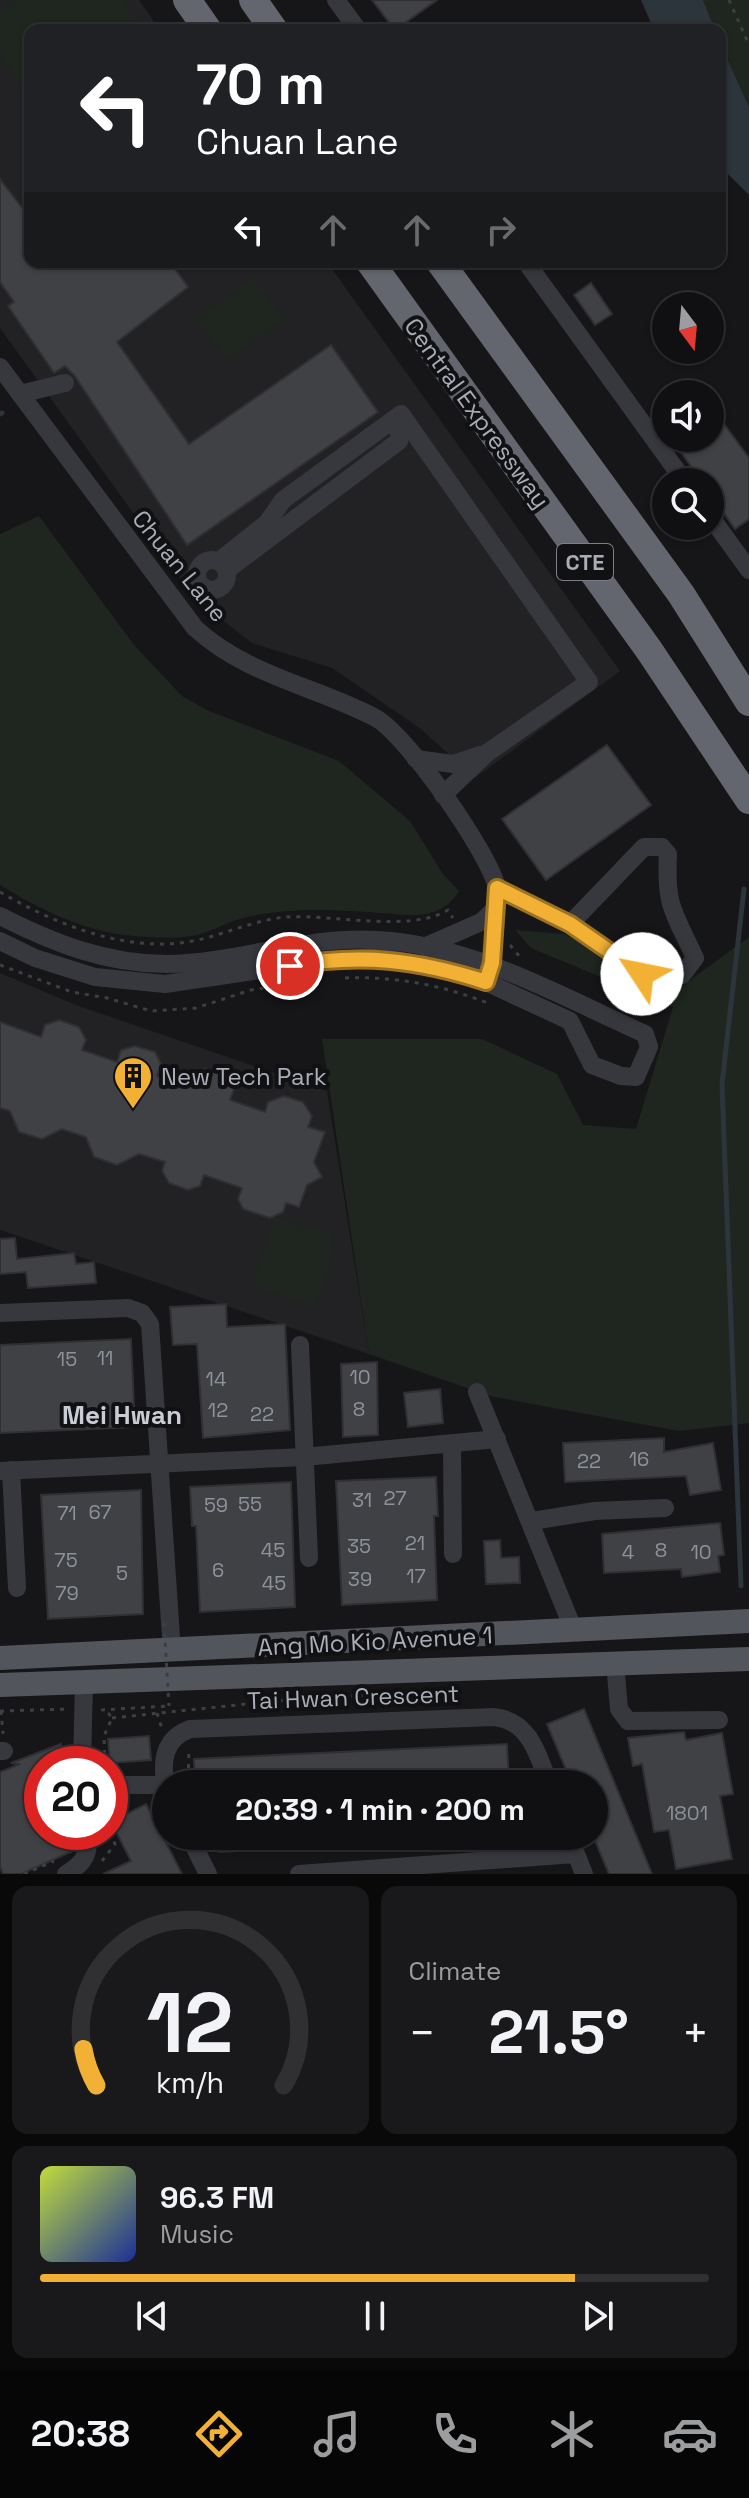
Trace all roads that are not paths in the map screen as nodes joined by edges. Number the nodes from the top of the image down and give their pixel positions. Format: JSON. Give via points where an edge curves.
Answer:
{"nodes":[{"id":1,"x":187,"y":0,"type":"edge"},
{"id":2,"x":253,"y":0,"type":"edge"},
{"id":3,"x":336,"y":0,"type":"edge"},
{"id":4,"x":204,"y":24,"type":"edge"},
{"id":5,"x":270,"y":24,"type":"edge"},
{"id":6,"x":354,"y":24,"type":"edge"},
{"id":7,"x":374,"y":268,"type":"edge"},
{"id":8,"x":444,"y":268,"type":"edge"},
{"id":9,"x":530,"y":268,"type":"edge"},
{"id":10,"x":0,"y":367,"type":"edge"},
{"id":11,"x":65,"y":383,"type":"dead end"},
{"id":12,"x":20,"y":394,"type":"junction"},
{"id":13,"x":675,"y":468,"type":"edge"},
{"id":14,"x":724,"y":535,"type":"edge"},
{"id":15,"x":223,"y":565,"type":"dead end"},
{"id":16,"x":749,"y":570,"type":"edge"},
{"id":17,"x":749,"y":702,"type":"edge"},
{"id":18,"x":487,"y":753,"type":"junction"},
{"id":19,"x":416,"y":759,"type":"junction"},
{"id":20,"x":443,"y":795,"type":"junction"},
{"id":21,"x":749,"y":800,"type":"edge"},
{"id":22,"x":497,"y":888,"type":"junction"},
{"id":23,"x":495,"y":909,"type":"junction"},
{"id":24,"x":0,"y":916,"type":"edge"},
{"id":25,"x":570,"y":924,"type":"junction"},
{"id":26,"x":0,"y":941,"type":"edge"},
{"id":27,"x":424,"y":947,"type":"junction"},
{"id":28,"x":492,"y":963,"type":"junction"},
{"id":29,"x":486,"y":982,"type":"junction"},
{"id":30,"x":0,"y":1313,"type":"edge"},
{"id":31,"x":300,"y":1345,"type":"dead end"},
{"id":32,"x":477,"y":1392,"type":"dead end"},
{"id":33,"x":497,"y":1439,"type":"junction"},
{"id":34,"x":452,"y":1445,"type":"junction"},
{"id":35,"x":304,"y":1457,"type":"junction"},
{"id":36,"x":160,"y":1463,"type":"junction"},
{"id":37,"x":6,"y":1470,"type":"edge"},
{"id":38,"x":665,"y":1508,"type":"dead end"},
{"id":39,"x":532,"y":1521,"type":"junction"},
{"id":40,"x":453,"y":1554,"type":"dead end"},
{"id":41,"x":309,"y":1558,"type":"dead end"},
{"id":42,"x":17,"y":1588,"type":"dead end"},
{"id":43,"x":749,"y":1621,"type":"edge"},
{"id":44,"x":574,"y":1631,"type":"junction"},
{"id":45,"x":172,"y":1652,"type":"junction"},
{"id":46,"x":0,"y":1658,"type":"edge"},
{"id":47,"x":749,"y":1659,"type":"edge"},
{"id":48,"x":615,"y":1662,"type":"junction"},
{"id":49,"x":84,"y":1681,"type":"junction"},
{"id":50,"x":0,"y":1685,"type":"edge"},
{"id":51,"x":719,"y":1720,"type":"dead end"},
{"id":52,"x":83,"y":1746,"type":"edge"},
{"id":53,"x":166,"y":1770,"type":"edge"},
{"id":54,"x":544,"y":1770,"type":"edge"},
{"id":55,"x":128,"y":1785,"type":"edge"},
{"id":56,"x":152,"y":1786,"type":"edge"},
{"id":57,"x":88,"y":1850,"type":"edge"},
{"id":58,"x":196,"y":1850,"type":"edge"},
{"id":59,"x":525,"y":1850,"type":"edge"},
{"id":60,"x":574,"y":1850,"type":"edge"},
{"id":61,"x":67,"y":1865,"type":"edge"},
{"id":62,"x":208,"y":1874,"type":"edge"},
{"id":63,"x":299,"y":1874,"type":"edge"},
{"id":64,"x":584,"y":1874,"type":"edge"}],
"edges":[{"from":1,"to":4,"type":"highway"},
{"from":2,"to":5,"type":"highway"},
{"from":3,"to":6,"type":"street"},
{"from":7,"to":21,"type":"highway","name":"Central Expressway","number":"CTE","via":[[649,650]]},
{"from":8,"to":17,"type":"highway","number":"CTE","via":[[681,594]]},
{"from":9,"to":13,"type":"street"},
{"from":10,"to":12,"type":"street","name":"Chuan Lane"},
{"from":11,"to":12,"type":"street"},
{"from":12,"to":19,"type":"street","name":"Chuan Lane","via":[[186,617],[213,644],[245,665],[377,718]]},
{"from":14,"to":16,"type":"street"},
{"from":15,"to":18,"type":"street","name":"Chuan Lane","via":[[283,500],[401,414],[589,682]]},
{"from":18,"to":19,"type":"street","via":[[453,764]]},
{"from":18,"to":20,"type":"street","name":"Chuan Lane"},
{"from":19,"to":20,"type":"street","name":"Chuan Lane"},
{"from":20,"to":22,"type":"street","name":"Chuan Lane"},
{"from":22,"to":23,"type":"street"},
{"from":22,"to":25,"type":"street"},
{"from":23,"to":27,"type":"street","via":[[481,922]]},
{"from":23,"to":28,"type":"street"},
{"from":24,"to":27,"type":"street","via":[[46,940],[100,957],[167,964],[309,943],[373,939]]},
{"from":25,"to":25,"type":"street","via":[[642,974],[664,980],[682,975],[695,958],[670,908],[668,854],[662,847],[644,847]]},
{"from":26,"to":29,"type":"street","via":[[95,977],[165,984],[376,957],[448,969]]},
{"from":27,"to":28,"type":"street"},
{"from":28,"to":29,"type":"street"},
{"from":28,"to":29,"type":"street","via":[[645,1034],[649,1047],[636,1077],[592,1065],[570,1021]]},
{"from":30,"to":36,"type":"street","via":[[128,1308],[145,1316],[152,1332]]},
{"from":31,"to":35,"type":"street"},
{"from":32,"to":33,"type":"street"},
{"from":33,"to":34,"type":"street"},
{"from":33,"to":39,"type":"street"},
{"from":34,"to":35,"type":"street"},
{"from":34,"to":40,"type":"street"},
{"from":35,"to":36,"type":"street"},
{"from":35,"to":41,"type":"street"},
{"from":36,"to":37,"type":"street"},
{"from":36,"to":45,"type":"street"},
{"from":37,"to":42,"type":"street"},
{"from":38,"to":39,"type":"street"},
{"from":39,"to":44,"type":"street"},
{"from":43,"to":44,"type":"main road","name":"Ang Mo Kio Avenue 1"},
{"from":44,"to":45,"type":"main road","name":"Ang Mo Kio Avenue 1"},
{"from":45,"to":46,"type":"main road","name":"Ang Mo Kio Avenue 1"},
{"from":47,"to":48,"type":"main road","name":"Ang Mo Kio Avenue 1"},
{"from":48,"to":49,"type":"main road","name":"Ang Mo Kio Avenue 1"},
{"from":48,"to":51,"type":"street","via":[[619,1709],[628,1721]]},
{"from":49,"to":50,"type":"main road","name":"Ang Mo Kio Avenue 1"},
{"from":49,"to":52,"type":"street"},
{"from":53,"to":54,"type":"street","name":"Tai Hwan Crescent","via":[[166,1750],[173,1738],[190,1729],[493,1717],[524,1730]]},
{"from":55,"to":56,"type":"street","name":"Tai Hwan Crescent"},
{"from":57,"to":61,"type":"street","via":[[84,1861]]},
{"from":58,"to":62,"type":"street"},
{"from":59,"to":63,"type":"street"},
{"from":60,"to":64,"type":"street"}]}
